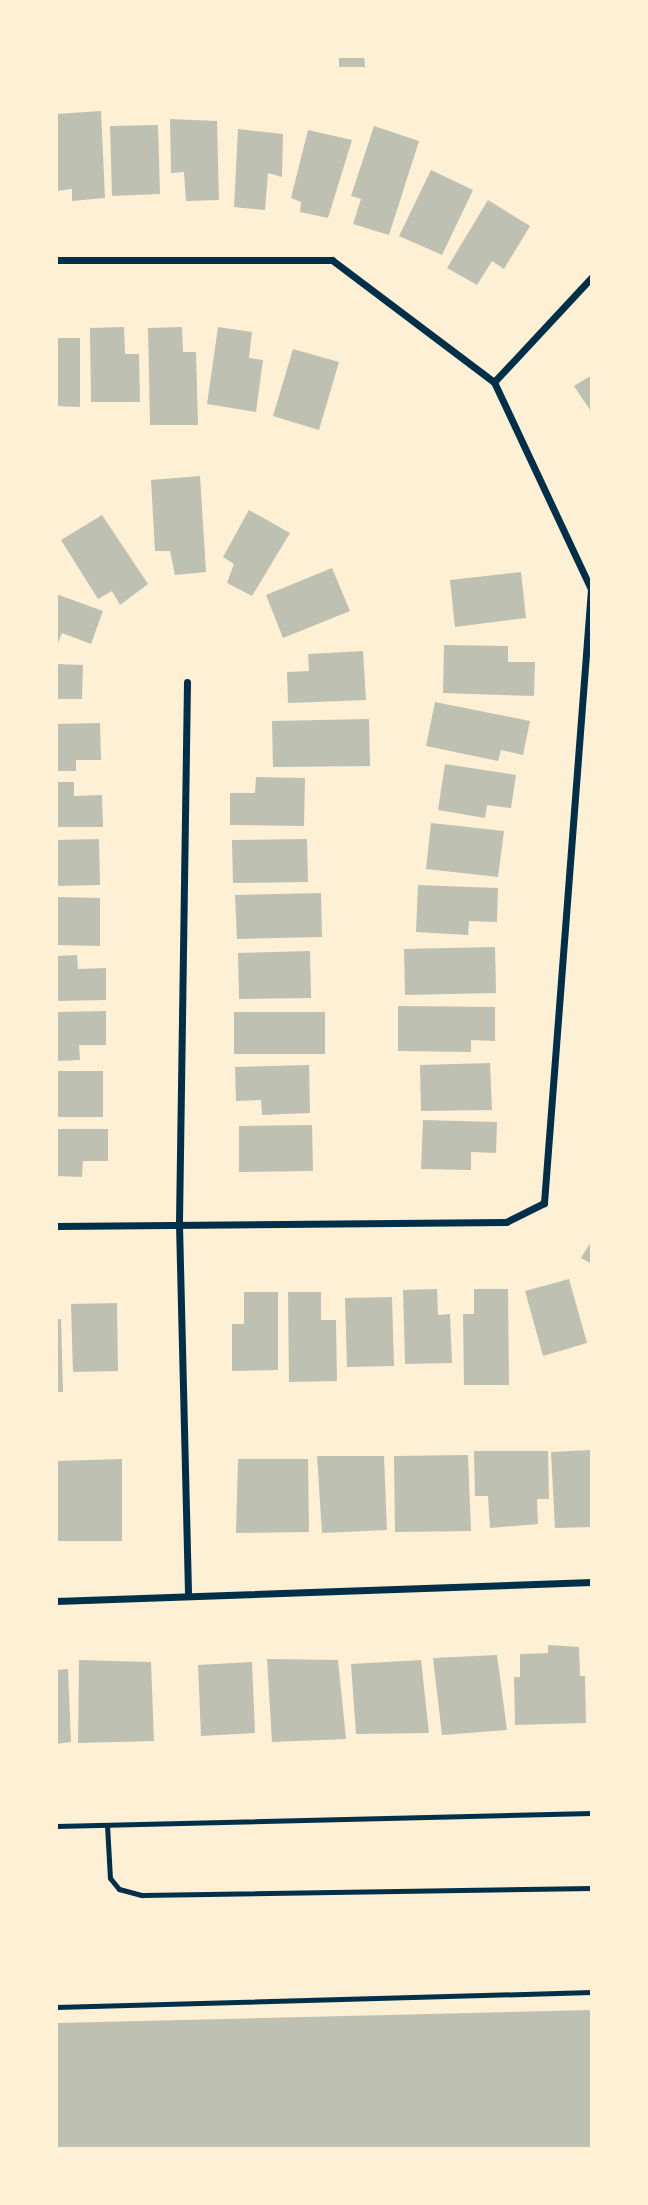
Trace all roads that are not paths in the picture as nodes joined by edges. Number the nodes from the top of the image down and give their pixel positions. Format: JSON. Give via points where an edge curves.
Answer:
{"nodes":[{"id":1,"x":56,"y":260,"type":"edge"},
{"id":2,"x":592,"y":277,"type":"edge"},
{"id":3,"x":494,"y":382,"type":"junction"},
{"id":4,"x":187,"y":682,"type":"dead end"},
{"id":5,"x":178,"y":1224,"type":"junction"},
{"id":6,"x":56,"y":1226,"type":"edge"},
{"id":7,"x":592,"y":1582,"type":"edge"},
{"id":8,"x":188,"y":1595,"type":"junction"},
{"id":9,"x":56,"y":1601,"type":"edge"},
{"id":10,"x":592,"y":1813,"type":"edge"},
{"id":11,"x":107,"y":1825,"type":"junction"},
{"id":12,"x":56,"y":1826,"type":"edge"},
{"id":13,"x":592,"y":1888,"type":"edge"},
{"id":14,"x":592,"y":1992,"type":"edge"},
{"id":15,"x":56,"y":2007,"type":"edge"}],
"edges":[{"from":1,"to":3,"type":"street","via":[[332,260]]},
{"from":2,"to":3,"type":"street"},
{"from":3,"to":5,"type":"street","via":[[591,589],[544,1203],[506,1222]]},
{"from":4,"to":5,"type":"street"},
{"from":5,"to":6,"type":"street"},
{"from":5,"to":8,"type":"street"},
{"from":7,"to":8,"type":"street"},
{"from":8,"to":9,"type":"street"},
{"from":10,"to":11,"type":"lane"},
{"from":11,"to":12,"type":"lane"},
{"from":11,"to":13,"type":"lane","via":[[110,1878],[119,1889],[142,1895]]},
{"from":14,"to":15,"type":"lane"}]}
